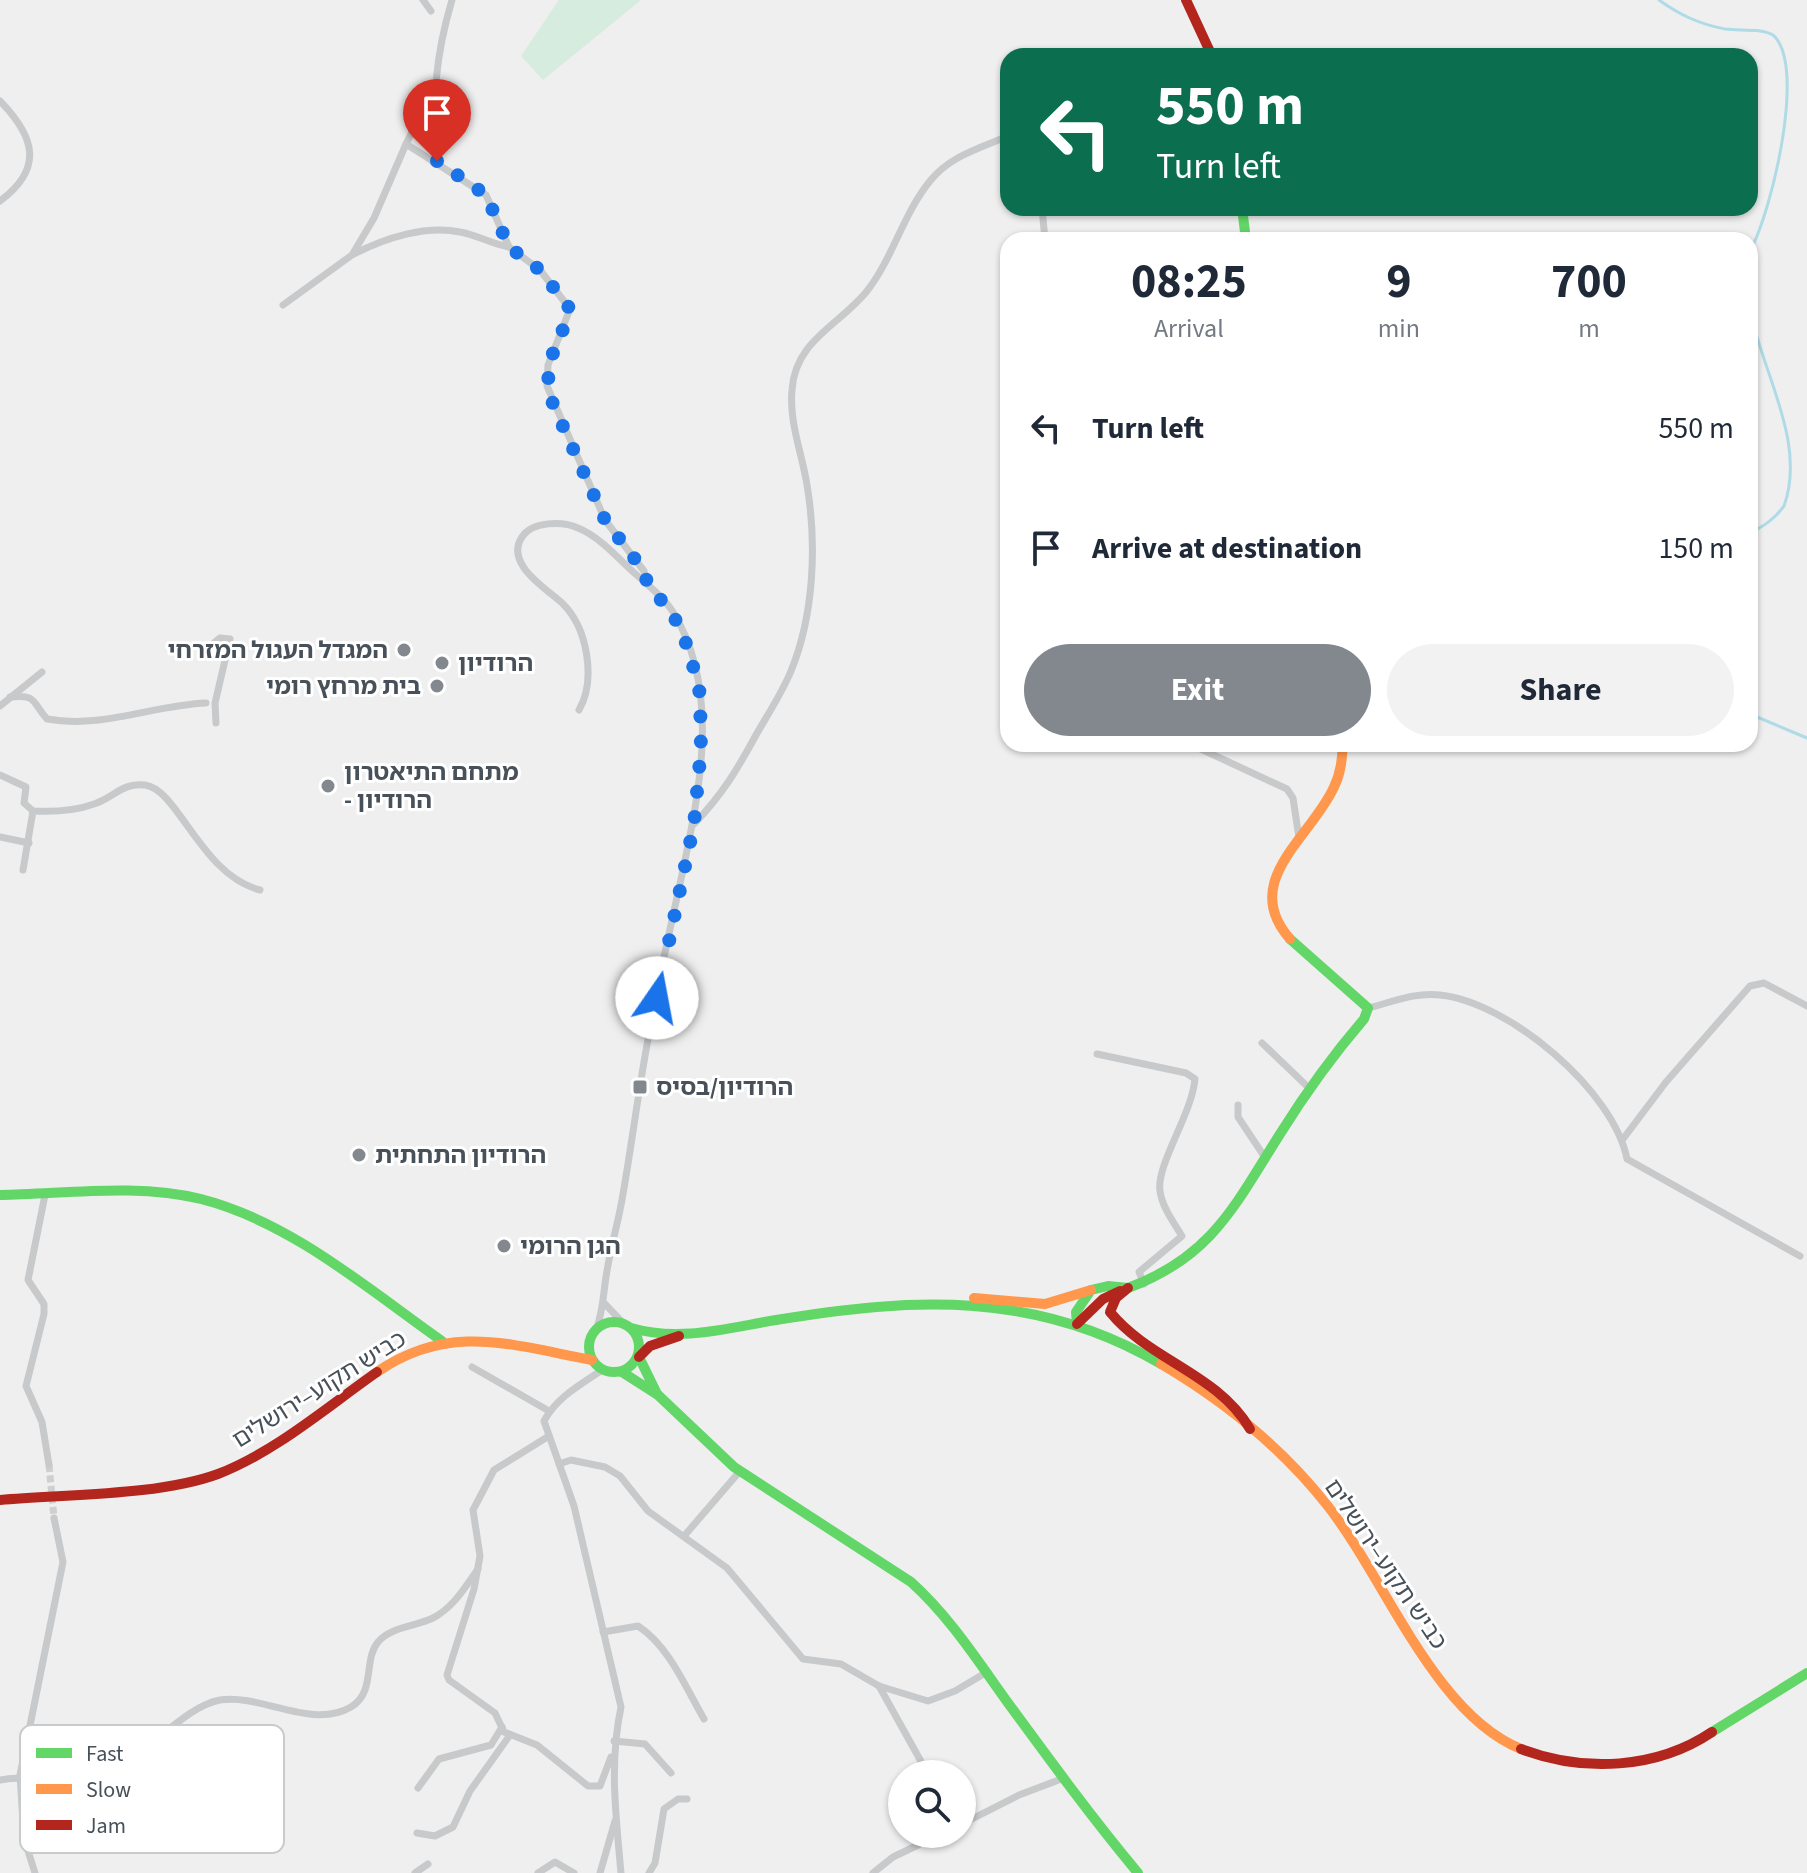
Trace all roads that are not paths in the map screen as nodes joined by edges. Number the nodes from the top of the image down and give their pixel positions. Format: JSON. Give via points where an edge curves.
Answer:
{"nodes":[{"id":1,"x":423,"y":0,"type":"edge"},
{"id":2,"x":452,"y":0,"type":"edge"},
{"id":3,"x":1186,"y":0,"type":"edge"},
{"id":4,"x":431,"y":11,"type":"dead end"},
{"id":5,"x":1208,"y":48,"type":"edge"},
{"id":6,"x":0,"y":101,"type":"edge"},
{"id":7,"x":432,"y":104,"type":"junction"},
{"id":8,"x":1000,"y":139,"type":"edge"},
{"id":9,"x":406,"y":144,"type":"junction"},
{"id":10,"x":437,"y":161,"type":"junction"},
{"id":11,"x":0,"y":201,"type":"edge"},
{"id":12,"x":509,"y":247,"type":"junction"},
{"id":13,"x":352,"y":255,"type":"junction"},
{"id":14,"x":283,"y":305,"type":"dead end"},
{"id":15,"x":648,"y":586,"type":"junction"},
{"id":16,"x":208,"y":648,"type":"dead end"},
{"id":17,"x":42,"y":672,"type":"dead end"},
{"id":18,"x":10,"y":697,"type":"junction"},
{"id":19,"x":206,"y":703,"type":"dead end"},
{"id":20,"x":0,"y":706,"type":"edge"},
{"id":21,"x":579,"y":710,"type":"dead end"},
{"id":22,"x":216,"y":723,"type":"dead end"},
{"id":23,"x":1207,"y":752,"type":"edge"},
{"id":24,"x":1342,"y":752,"type":"edge"},
{"id":25,"x":0,"y":775,"type":"edge"},
{"id":26,"x":33,"y":811,"type":"junction"},
{"id":27,"x":694,"y":824,"type":"junction"},
{"id":28,"x":0,"y":837,"type":"edge"},
{"id":29,"x":1300,"y":840,"type":"junction"},
{"id":30,"x":29,"y":843,"type":"junction"},
{"id":31,"x":23,"y":870,"type":"dead end"},
{"id":32,"x":260,"y":890,"type":"dead end"},
{"id":33,"x":1807,"y":1006,"type":"edge"},
{"id":34,"x":1368,"y":1008,"type":"junction"},
{"id":35,"x":1262,"y":1043,"type":"dead end"},
{"id":36,"x":1097,"y":1054,"type":"dead end"},
{"id":37,"x":1310,"y":1089,"type":"junction"},
{"id":38,"x":1238,"y":1105,"type":"dead end"},
{"id":39,"x":1623,"y":1139,"type":"junction"},
{"id":40,"x":1266,"y":1159,"type":"junction"},
{"id":41,"x":0,"y":1195,"type":"edge"},
{"id":42,"x":45,"y":1195,"type":"junction"},
{"id":43,"x":1800,"y":1256,"type":"dead end"},
{"id":44,"x":1144,"y":1284,"type":"junction"},
{"id":45,"x":1128,"y":1288,"type":"junction"},
{"id":46,"x":1091,"y":1290,"type":"junction"},
{"id":47,"x":605,"y":1304,"type":"junction"},
{"id":48,"x":942,"y":1304,"type":"junction"},
{"id":49,"x":1077,"y":1324,"type":"junction"},
{"id":50,"x":628,"y":1326,"type":"junction"},
{"id":51,"x":596,"y":1330,"type":"junction"},
{"id":52,"x":687,"y":1333,"type":"junction"},
{"id":53,"x":442,"y":1341,"type":"junction"},
{"id":54,"x":589,"y":1343,"type":"junction"},
{"id":55,"x":566,"y":1353,"type":"junction"},
{"id":56,"x":639,"y":1357,"type":"junction"},
{"id":57,"x":592,"y":1360,"type":"junction"},
{"id":58,"x":472,"y":1367,"type":"dead end"},
{"id":59,"x":602,"y":1370,"type":"junction"},
{"id":60,"x":622,"y":1372,"type":"junction"},
{"id":61,"x":658,"y":1395,"type":"junction"},
{"id":62,"x":549,"y":1411,"type":"junction"},
{"id":63,"x":1251,"y":1429,"type":"junction"},
{"id":64,"x":549,"y":1436,"type":"junction"},
{"id":65,"x":559,"y":1464,"type":"junction"},
{"id":66,"x":49,"y":1465,"type":"tunnel mouth"},
{"id":67,"x":740,"y":1471,"type":"junction"},
{"id":68,"x":0,"y":1500,"type":"edge"},
{"id":69,"x":54,"y":1518,"type":"tunnel mouth"},
{"id":70,"x":685,"y":1535,"type":"junction"},
{"id":71,"x":478,"y":1569,"type":"junction"},
{"id":72,"x":603,"y":1632,"type":"junction"},
{"id":73,"x":987,"y":1672,"type":"junction"},
{"id":74,"x":1807,"y":1673,"type":"edge"},
{"id":75,"x":879,"y":1686,"type":"junction"},
{"id":76,"x":704,"y":1719,"type":"dead end"},
{"id":77,"x":30,"y":1725,"type":"edge"},
{"id":78,"x":180,"y":1725,"type":"edge"},
{"id":79,"x":502,"y":1727,"type":"junction"},
{"id":80,"x":510,"y":1735,"type":"junction"},
{"id":81,"x":614,"y":1741,"type":"junction"},
{"id":82,"x":613,"y":1751,"type":"junction"},
{"id":83,"x":920,"y":1760,"type":"edge"},
{"id":84,"x":671,"y":1773,"type":"dead end"},
{"id":85,"x":20,"y":1775,"type":"edge"},
{"id":86,"x":1064,"y":1778,"type":"junction"},
{"id":87,"x":0,"y":1780,"type":"edge"},
{"id":88,"x":418,"y":1788,"type":"dead end"},
{"id":89,"x":687,"y":1799,"type":"dead end"},
{"id":90,"x":616,"y":1817,"type":"junction"},
{"id":91,"x":976,"y":1817,"type":"edge"},
{"id":92,"x":417,"y":1833,"type":"dead end"},
{"id":93,"x":912,"y":1848,"type":"edge"},
{"id":94,"x":29,"y":1853,"type":"edge"},
{"id":95,"x":428,"y":1864,"type":"dead end"},
{"id":96,"x":35,"y":1873,"type":"edge"},
{"id":97,"x":415,"y":1873,"type":"edge"},
{"id":98,"x":538,"y":1873,"type":"edge"},
{"id":99,"x":574,"y":1873,"type":"edge"},
{"id":100,"x":600,"y":1873,"type":"edge"},
{"id":101,"x":621,"y":1873,"type":"edge"},
{"id":102,"x":649,"y":1873,"type":"edge"},
{"id":103,"x":873,"y":1873,"type":"edge"},
{"id":104,"x":1138,"y":1873,"type":"edge"}],
"edges":[{"from":1,"to":4,"type":"street"},
{"from":2,"to":7,"type":"street"},
{"from":3,"to":5,"type":"main road"},
{"from":6,"to":11,"type":"street","via":[[11,112],[31,159],[19,187]]},
{"from":7,"to":9,"type":"street","via":[[422,112]]},
{"from":7,"to":10,"type":"street"},
{"from":8,"to":27,"type":"street","via":[[971,150],[931,179],[865,294],[810,342],[799,363],[792,416],[807,485],[811,540],[803,631],[791,671],[724,792]]},
{"from":9,"to":10,"type":"street"},
{"from":9,"to":13,"type":"street"},
{"from":10,"to":12,"type":"street","via":[[486,195]]},
{"from":12,"to":13,"type":"street","via":[[458,231],[433,230],[378,242]]},
{"from":12,"to":15,"type":"street","via":[[540,270],[570,309],[548,365],[547,386],[605,520],[644,571]]},
{"from":13,"to":14,"type":"street"},
{"from":15,"to":21,"type":"street","via":[[578,528],[548,524],[520,539],[520,558],[528,573],[564,604],[579,629],[590,681]]},
{"from":15,"to":27,"type":"street","via":[[672,612],[700,694]]},
{"from":16,"to":22,"type":"street","via":[[220,638],[230,639],[215,703]]},
{"from":17,"to":18,"type":"street"},
{"from":18,"to":19,"type":"street","via":[[38,702],[47,719],[80,722]]},
{"from":18,"to":20,"type":"street"},
{"from":23,"to":29,"type":"street","via":[[1287,789]]},
{"from":24,"to":29,"type":"main road","via":[[1339,777]]},
{"from":25,"to":26,"type":"street","via":[[26,787],[24,803]]},
{"from":26,"to":30,"type":"street"},
{"from":26,"to":32,"type":"street","via":[[93,805],[117,790],[149,785],[163,793],[217,865]]},
{"from":27,"to":47,"type":"street","via":[[645,1056]]},
{"from":28,"to":30,"type":"street"},
{"from":29,"to":34,"type":"main road","via":[[1271,895],[1274,915],[1307,956]]},
{"from":30,"to":31,"type":"street"},
{"from":33,"to":39,"type":"street","via":[[1764,983],[1750,986]]},
{"from":34,"to":37,"type":"main road"},
{"from":34,"to":39,"type":"street","via":[[1418,994],[1461,998],[1475,1005],[1569,1065]]},
{"from":35,"to":37,"type":"street"},
{"from":36,"to":44,"type":"street","via":[[1195,1079],[1193,1100],[1161,1176],[1160,1191],[1182,1236],[1139,1272]]},
{"from":37,"to":40,"type":"main road"},
{"from":38,"to":40,"type":"street","via":[[1238,1117]]},
{"from":39,"to":43,"type":"street","via":[[1627,1159]]},
{"from":40,"to":44,"type":"main road","via":[[1245,1197],[1197,1251],[1179,1267]]},
{"from":41,"to":42,"type":"main road"},
{"from":42,"to":53,"type":"main road","via":[[157,1195],[233,1208],[272,1226]]},
{"from":42,"to":66,"type":"street","via":[[28,1280],[44,1304],[44,1314],[26,1386],[42,1422]]},
{"from":44,"to":45,"type":"main road"},
{"from":45,"to":46,"type":"main road"},
{"from":45,"to":49,"type":"main road","via":[[1102,1297]]},
{"from":45,"to":63,"type":"main road","via":[[1110,1312],[1118,1326],[1197,1375],[1243,1411]]},
{"from":46,"to":48,"type":"main road","via":[[1045,1304],[960,1297]]},
{"from":46,"to":49,"type":"main road","via":[[1076,1312]]},
{"from":47,"to":50,"type":"street"},
{"from":47,"to":51,"type":"street"},
{"from":48,"to":49,"type":"main road","name":"כביש תקוע–ירושלים"},
{"from":48,"to":52,"type":"main road","name":"כביש תקוע–ירושלים","via":[[862,1307]]},
{"from":49,"to":63,"type":"main road","name":"כביש תקוע–ירושלים","via":[[1170,1368]]},
{"from":50,"to":51,"type":"main road","via":[[608,1323]]},
{"from":50,"to":52,"type":"main road","name":"כביש תקוע–ירושלים","via":[[641,1332]]},
{"from":50,"to":56,"type":"main road","via":[[640,1342]]},
{"from":51,"to":54,"type":"main road"},
{"from":52,"to":56,"type":"main road","name":"כביש תקוע–ירושלים","via":[[650,1346]]},
{"from":53,"to":55,"type":"main road","name":"כביש תקוע–ירושלים"},
{"from":53,"to":68,"type":"main road","name":"כביש תקוע–ירושלים","via":[[405,1353],[258,1454],[217,1474],[163,1486]]},
{"from":54,"to":55,"type":"main road"},
{"from":54,"to":57,"type":"main road"},
{"from":55,"to":57,"type":"main road","name":"כביש תקוע–ירושלים"},
{"from":56,"to":60,"type":"main road"},
{"from":56,"to":61,"type":"main road"},
{"from":57,"to":59,"type":"main road"},
{"from":58,"to":62,"type":"street"},
{"from":59,"to":60,"type":"main road"},
{"from":59,"to":62,"type":"street"},
{"from":60,"to":61,"type":"main road"},
{"from":61,"to":67,"type":"main road"},
{"from":62,"to":64,"type":"street","via":[[544,1421]]},
{"from":63,"to":74,"type":"main road","name":"כביש תקוע–ירושלים","via":[[1328,1506],[1459,1705],[1490,1735],[1526,1752],[1622,1766],[1680,1752]]},
{"from":64,"to":65,"type":"street"},
{"from":64,"to":71,"type":"street","via":[[489,1478],[472,1517],[481,1544]]},
{"from":65,"to":70,"type":"street","via":[[571,1460],[613,1472],[648,1511]]},
{"from":65,"to":72,"type":"street"},
{"from":67,"to":70,"type":"street"},
{"from":67,"to":73,"type":"main road","via":[[911,1582],[954,1622]]},
{"from":69,"to":77,"type":"street","via":[[63,1562]]},
{"from":70,"to":75,"type":"street","via":[[750,1590],[803,1659],[841,1664]]},
{"from":71,"to":78,"type":"street","via":[[454,1603],[375,1644],[366,1688],[354,1706],[321,1715],[248,1700],[218,1700]]},
{"from":71,"to":79,"type":"street","via":[[447,1675],[495,1713]]},
{"from":72,"to":76,"type":"street","via":[[638,1626],[648,1633]]},
{"from":72,"to":81,"type":"street","via":[[621,1707]]},
{"from":73,"to":75,"type":"street","via":[[928,1701]]},
{"from":73,"to":86,"type":"main road"},
{"from":75,"to":83,"type":"street"},
{"from":79,"to":80,"type":"street"},
{"from":79,"to":88,"type":"street","via":[[491,1745],[439,1759]]},
{"from":80,"to":82,"type":"street","via":[[537,1745],[595,1788]]},
{"from":80,"to":92,"type":"street","via":[[470,1791],[453,1827],[435,1836]]},
{"from":81,"to":82,"type":"street"},
{"from":81,"to":84,"type":"street","via":[[645,1744]]},
{"from":82,"to":90,"type":"street"},
{"from":85,"to":87,"type":"street"},
{"from":86,"to":91,"type":"street"},
{"from":86,"to":104,"type":"main road"},
{"from":89,"to":102,"type":"street","via":[[664,1809]]},
{"from":90,"to":100,"type":"street"},
{"from":90,"to":101,"type":"street"},
{"from":93,"to":103,"type":"street"},
{"from":94,"to":96,"type":"street"},
{"from":95,"to":97,"type":"street"},
{"from":98,"to":99,"type":"street","via":[[555,1862]]}]}
